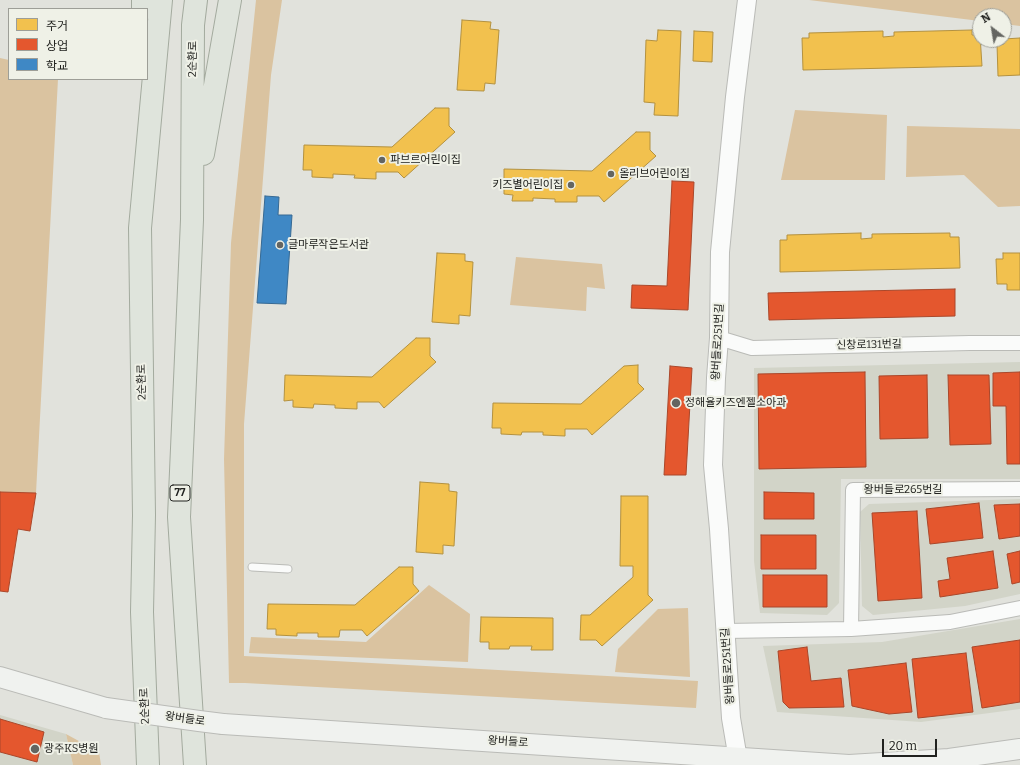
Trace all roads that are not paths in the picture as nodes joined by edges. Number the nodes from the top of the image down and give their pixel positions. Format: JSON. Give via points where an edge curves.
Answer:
{"nodes":[{"id":1,"x":161,"y":0,"type":"edge"},
{"id":2,"x":196,"y":0,"type":"edge"},
{"id":3,"x":230,"y":0,"type":"edge"},
{"id":4,"x":747,"y":0,"type":"edge"},
{"id":5,"x":142,"y":80,"type":"edge"},
{"id":6,"x":192,"y":220,"type":"junction"},
{"id":7,"x":140,"y":228,"type":"junction"},
{"id":8,"x":719,"y":338,"type":"junction"},
{"id":9,"x":1020,"y":343,"type":"edge"},
{"id":10,"x":1020,"y":489,"type":"edge"},
{"id":11,"x":252,"y":567,"type":"dead end"},
{"id":12,"x":288,"y":569,"type":"dead end"},
{"id":13,"x":1020,"y":608,"type":"edge"},
{"id":14,"x":851,"y":629,"type":"junction"},
{"id":15,"x":725,"y":631,"type":"junction"},
{"id":16,"x":0,"y":677,"type":"edge"},
{"id":17,"x":1020,"y":749,"type":"edge"},
{"id":18,"x":738,"y":761,"type":"edge"},
{"id":19,"x":148,"y":765,"type":"edge"},
{"id":20,"x":195,"y":765,"type":"edge"}],
"edges":[{"from":1,"to":7,"type":"highway","name":"2순환로"},
{"from":2,"to":6,"type":"highway","name":"2순환로","via":[[193,25]]},
{"from":3,"to":6,"type":"highway"},
{"from":4,"to":8,"type":"street","name":"왕버들로251번길","via":[[720,252]]},
{"from":5,"to":7,"type":"highway"},
{"from":6,"to":20,"type":"highway","name":"2순환로","number":"77","via":[[179,517]]},
{"from":7,"to":19,"type":"highway","name":"2순환로","via":[[144,515],[142,612]]},
{"from":8,"to":9,"type":"street","name":"신창로131번길","via":[[752,348]]},
{"from":8,"to":15,"type":"street","name":"왕버들로251번길","via":[[713,465]]},
{"from":10,"to":14,"type":"street","name":"왕버들로265번길","via":[[853,490]]},
{"from":11,"to":12,"type":"lane"},
{"from":13,"to":14,"type":"street","via":[[950,622]]},
{"from":14,"to":15,"type":"street"},
{"from":15,"to":18,"type":"street","name":"왕버들로251번길","via":[[731,718]]},
{"from":16,"to":18,"type":"main road","name":"왕버들로","bridge":true,"via":[[106,708],[223,724]]},
{"from":17,"to":18,"type":"main road","name":"왕버들로","via":[[949,760],[848,765]]}]}
